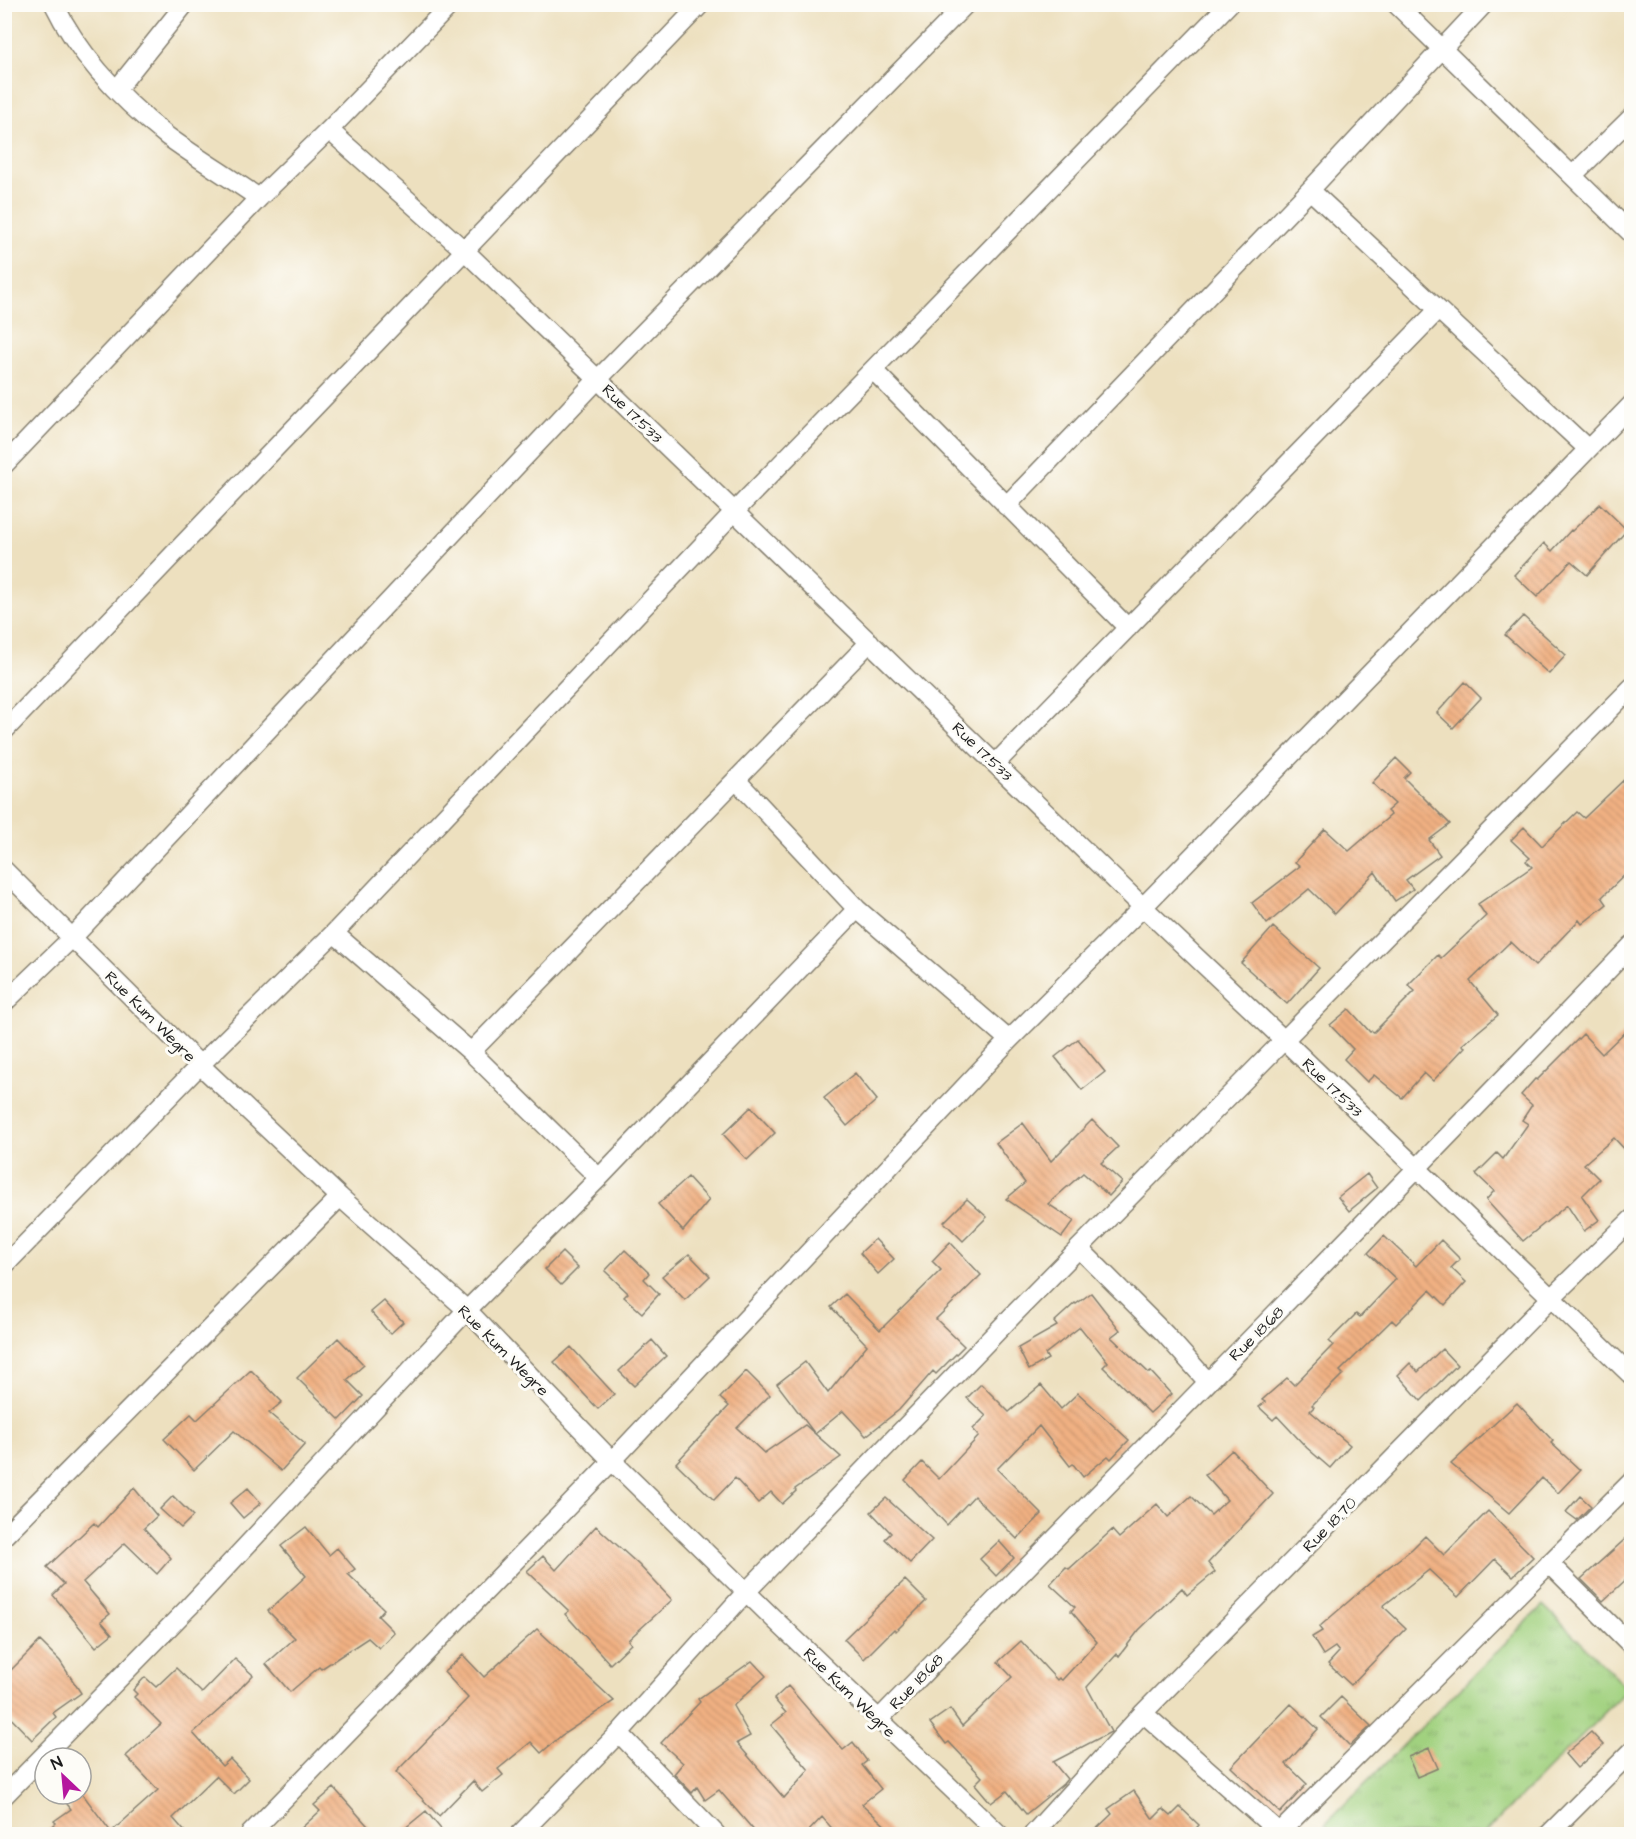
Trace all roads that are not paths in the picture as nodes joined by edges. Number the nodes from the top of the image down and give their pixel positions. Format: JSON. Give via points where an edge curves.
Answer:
{"nodes":[{"id":1,"x":54,"y":4,"type":"edge"},
{"id":2,"x":185,"y":4,"type":"edge"},
{"id":3,"x":451,"y":4,"type":"edge"},
{"id":4,"x":701,"y":4,"type":"edge"},
{"id":5,"x":966,"y":4,"type":"edge"},
{"id":6,"x":1229,"y":4,"type":"edge"},
{"id":7,"x":1396,"y":4,"type":"edge"},
{"id":8,"x":1484,"y":4,"type":"edge"},
{"id":9,"x":1441,"y":49,"type":"junction"},
{"id":10,"x":117,"y":89,"type":"junction"},
{"id":11,"x":1632,"y":117,"type":"edge"},
{"id":12,"x":329,"y":130,"type":"junction"},
{"id":13,"x":1573,"y":175,"type":"junction"},
{"id":14,"x":1310,"y":190,"type":"junction"},
{"id":15,"x":259,"y":198,"type":"junction"},
{"id":16,"x":1632,"y":234,"type":"edge"},
{"id":17,"x":465,"y":251,"type":"junction"},
{"id":18,"x":1438,"y":310,"type":"junction"},
{"id":19,"x":873,"y":370,"type":"junction"},
{"id":20,"x":598,"y":379,"type":"junction"},
{"id":21,"x":1632,"y":404,"type":"edge"},
{"id":22,"x":1588,"y":449,"type":"junction"},
{"id":23,"x":4,"y":465,"type":"edge"},
{"id":24,"x":1006,"y":506,"type":"junction"},
{"id":25,"x":735,"y":511,"type":"junction"},
{"id":26,"x":1128,"y":628,"type":"junction"},
{"id":27,"x":870,"y":642,"type":"junction"},
{"id":28,"x":1632,"y":687,"type":"edge"},
{"id":29,"x":4,"y":731,"type":"edge"},
{"id":30,"x":996,"y":763,"type":"junction"},
{"id":31,"x":737,"y":781,"type":"junction"},
{"id":32,"x":4,"y":870,"type":"edge"},
{"id":33,"x":1143,"y":907,"type":"junction"},
{"id":34,"x":857,"y":909,"type":"junction"},
{"id":35,"x":334,"y":933,"type":"junction"},
{"id":36,"x":73,"y":937,"type":"junction"},
{"id":37,"x":1632,"y":945,"type":"edge"},
{"id":38,"x":4,"y":1003,"type":"edge"},
{"id":39,"x":1009,"y":1040,"type":"junction"},
{"id":40,"x":1284,"y":1040,"type":"junction"},
{"id":41,"x":471,"y":1052,"type":"junction"},
{"id":42,"x":200,"y":1065,"type":"junction"},
{"id":43,"x":1417,"y":1170,"type":"junction"},
{"id":44,"x":599,"y":1178,"type":"junction"},
{"id":45,"x":340,"y":1197,"type":"junction"},
{"id":46,"x":1632,"y":1219,"type":"edge"},
{"id":47,"x":1079,"y":1248,"type":"junction"},
{"id":48,"x":4,"y":1266,"type":"edge"},
{"id":49,"x":1551,"y":1298,"type":"junction"},
{"id":50,"x":467,"y":1310,"type":"junction"},
{"id":51,"x":1632,"y":1376,"type":"edge"},
{"id":52,"x":1207,"y":1381,"type":"junction"},
{"id":53,"x":612,"y":1461,"type":"junction"},
{"id":54,"x":1632,"y":1481,"type":"edge"},
{"id":55,"x":4,"y":1536,"type":"edge"},
{"id":56,"x":1549,"y":1563,"type":"junction"},
{"id":57,"x":746,"y":1592,"type":"junction"},
{"id":58,"x":1632,"y":1646,"type":"edge"},
{"id":59,"x":1143,"y":1713,"type":"junction"},
{"id":60,"x":879,"y":1719,"type":"junction"},
{"id":61,"x":619,"y":1733,"type":"junction"},
{"id":62,"x":1632,"y":1751,"type":"edge"},
{"id":63,"x":4,"y":1796,"type":"edge"},
{"id":64,"x":250,"y":1834,"type":"edge"},
{"id":65,"x":520,"y":1834,"type":"edge"},
{"id":66,"x":716,"y":1834,"type":"edge"},
{"id":67,"x":999,"y":1834,"type":"edge"},
{"id":68,"x":1033,"y":1834,"type":"edge"},
{"id":69,"x":1280,"y":1834,"type":"edge"},
{"id":70,"x":1549,"y":1834,"type":"edge"}],
"edges":[{"from":1,"to":10,"type":"street","via":[[87,57]]},
{"from":2,"to":10,"type":"street"},
{"from":3,"to":12,"type":"street"},
{"from":4,"to":17,"type":"street"},
{"from":5,"to":20,"type":"street"},
{"from":6,"to":19,"type":"street"},
{"from":7,"to":9,"type":"street"},
{"from":8,"to":9,"type":"street"},
{"from":9,"to":13,"type":"street"},
{"from":9,"to":14,"type":"street"},
{"from":10,"to":15,"type":"street","via":[[168,136]]},
{"from":11,"to":13,"type":"street"},
{"from":12,"to":15,"type":"street"},
{"from":12,"to":17,"type":"street","name":"Rue 17.533"},
{"from":13,"to":16,"type":"street"},
{"from":14,"to":18,"type":"street"},
{"from":14,"to":24,"type":"street"},
{"from":15,"to":23,"type":"street"},
{"from":17,"to":20,"type":"street","name":"Rue 17.533"},
{"from":17,"to":29,"type":"street"},
{"from":18,"to":22,"type":"street"},
{"from":18,"to":26,"type":"street"},
{"from":19,"to":24,"type":"street"},
{"from":19,"to":25,"type":"street"},
{"from":20,"to":25,"type":"street","name":"Rue 17.533"},
{"from":20,"to":36,"type":"street"},
{"from":21,"to":22,"type":"street"},
{"from":22,"to":33,"type":"street"},
{"from":24,"to":26,"type":"street"},
{"from":25,"to":27,"type":"street","name":"Rue 17.533"},
{"from":25,"to":35,"type":"street"},
{"from":26,"to":30,"type":"street"},
{"from":27,"to":30,"type":"street","name":"Rue 17.533"},
{"from":27,"to":31,"type":"street"},
{"from":28,"to":40,"type":"street"},
{"from":30,"to":33,"type":"street","name":"Rue 17.533"},
{"from":31,"to":34,"type":"street"},
{"from":31,"to":41,"type":"street"},
{"from":32,"to":36,"type":"street","name":"Rue Kum Wegre"},
{"from":33,"to":39,"type":"street"},
{"from":33,"to":40,"type":"street","name":"Rue 17.533"},
{"from":34,"to":39,"type":"street"},
{"from":34,"to":44,"type":"street"},
{"from":35,"to":41,"type":"street"},
{"from":35,"to":42,"type":"street"},
{"from":36,"to":38,"type":"street"},
{"from":36,"to":42,"type":"street","name":"Rue Kum Wegre"},
{"from":37,"to":43,"type":"street","name":"Rue 18.68"},
{"from":39,"to":53,"type":"street"},
{"from":40,"to":43,"type":"street","name":"Rue 17.533"},
{"from":40,"to":47,"type":"street"},
{"from":41,"to":44,"type":"street"},
{"from":42,"to":45,"type":"street","name":"Rue Kum Wegre"},
{"from":42,"to":48,"type":"street"},
{"from":43,"to":49,"type":"street","name":"Rue 17.533"},
{"from":43,"to":52,"type":"street","name":"Rue 18.68"},
{"from":44,"to":50,"type":"street"},
{"from":45,"to":50,"type":"street","name":"Rue Kum Wegre"},
{"from":45,"to":55,"type":"street"},
{"from":46,"to":49,"type":"street","name":"Rue 18.70"},
{"from":47,"to":52,"type":"street"},
{"from":47,"to":57,"type":"street"},
{"from":49,"to":51,"type":"street","name":"Rue 17.533"},
{"from":49,"to":59,"type":"street","name":"Rue 18.70"},
{"from":50,"to":53,"type":"street","name":"Rue Kum Wegre"},
{"from":50,"to":63,"type":"street","via":[[189,1607]]},
{"from":52,"to":60,"type":"street","name":"Rue 18.68"},
{"from":53,"to":57,"type":"street","name":"Rue Kum Wegre"},
{"from":53,"to":64,"type":"street"},
{"from":54,"to":56,"type":"street"},
{"from":56,"to":58,"type":"street"},
{"from":56,"to":69,"type":"street"},
{"from":57,"to":60,"type":"street","name":"Rue Kum Wegre"},
{"from":57,"to":61,"type":"street"},
{"from":59,"to":68,"type":"street","name":"Rue 18.70"},
{"from":59,"to":69,"type":"street"},
{"from":60,"to":67,"type":"street","name":"Rue Kum Wegre"},
{"from":61,"to":65,"type":"street"},
{"from":61,"to":66,"type":"street"},
{"from":62,"to":70,"type":"street"}]}
